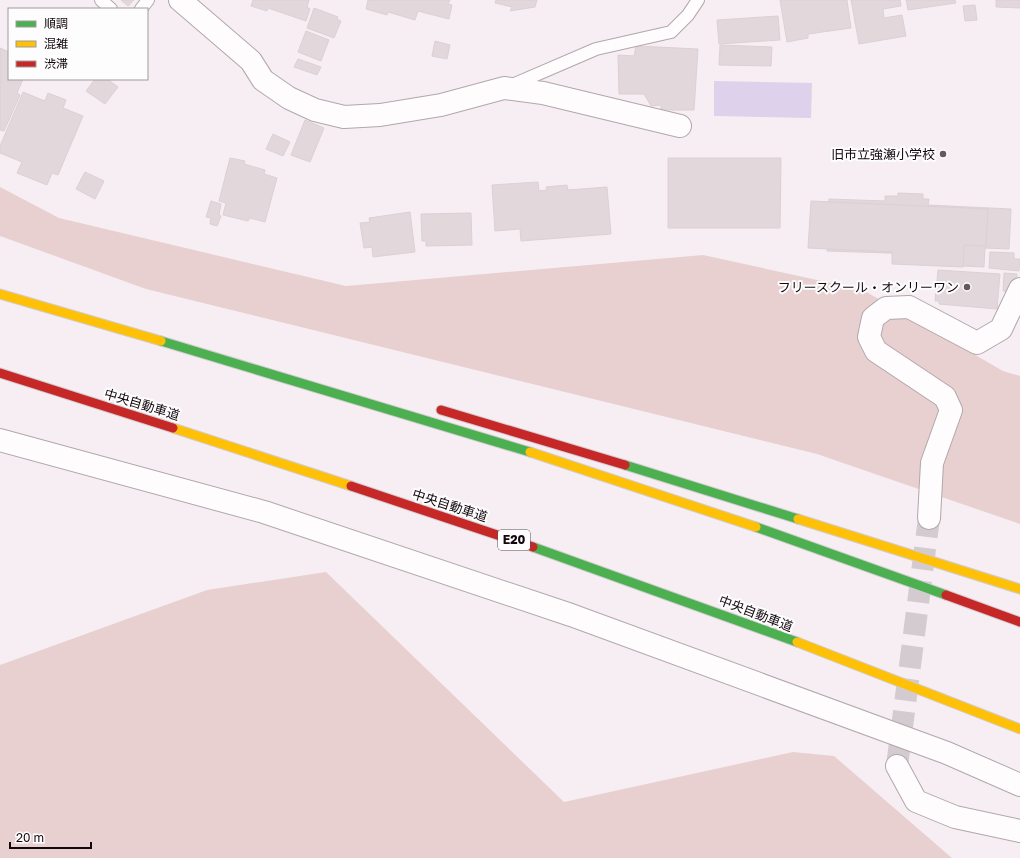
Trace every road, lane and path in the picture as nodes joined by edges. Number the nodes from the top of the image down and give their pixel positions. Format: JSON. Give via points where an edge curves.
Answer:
{"nodes":[{"id":1,"x":101,"y":0,"type":"edge"},
{"id":2,"x":148,"y":0,"type":"edge"},
{"id":3,"x":180,"y":0,"type":"edge"},
{"id":4,"x":698,"y":0,"type":"edge"},
{"id":5,"x":110,"y":8,"type":"edge"},
{"id":6,"x":142,"y":8,"type":"edge"},
{"id":7,"x":504,"y":88,"type":"junction"},
{"id":8,"x":680,"y":126,"type":"dead end"},
{"id":9,"x":1020,"y":289,"type":"edge"},
{"id":10,"x":0,"y":291,"type":"edge"},
{"id":11,"x":0,"y":294,"type":"edge"},
{"id":12,"x":201,"y":343,"type":"dead end"},
{"id":13,"x":0,"y":373,"type":"edge"},
{"id":14,"x":432,"y":407,"type":"dead end"},
{"id":15,"x":0,"y":440,"type":"edge"},
{"id":16,"x":929,"y":518,"type":"tunnel mouth"},
{"id":17,"x":1020,"y":589,"type":"edge"},
{"id":18,"x":1020,"y":622,"type":"edge"},
{"id":19,"x":1020,"y":729,"type":"edge"},
{"id":20,"x":897,"y":766,"type":"tunnel mouth"},
{"id":21,"x":1020,"y":785,"type":"edge"},
{"id":22,"x":1020,"y":831,"type":"edge"}],
"edges":[{"from":1,"to":5,"type":"lane"},
{"from":2,"to":6,"type":"lane"},
{"from":3,"to":7,"type":"street","via":[[251,61],[263,80],[289,98],[315,110],[344,117],[380,115],[441,105]]},
{"from":4,"to":7,"type":"lane","via":[[688,15],[671,32],[596,50]]},
{"from":7,"to":8,"type":"street","via":[[543,93]]},
{"from":9,"to":16,"type":"street","via":[[1001,329],[977,343],[909,308],[886,308],[873,318],[869,337],[876,351],[945,397],[950,410],[932,463]]},
{"from":10,"to":12,"type":"highway"},
{"from":11,"to":18,"type":"highway","via":[[557,461],[835,554]]},
{"from":13,"to":19,"type":"highway","name":"中央自動車道","number":"E20","via":[[480,528],[711,609],[920,688]]},
{"from":14,"to":17,"type":"highway","via":[[570,447]]},
{"from":15,"to":21,"type":"street","via":[[264,512],[571,615],[948,753]]},
{"from":20,"to":22,"type":"street","via":[[916,801],[956,817]]}]}
